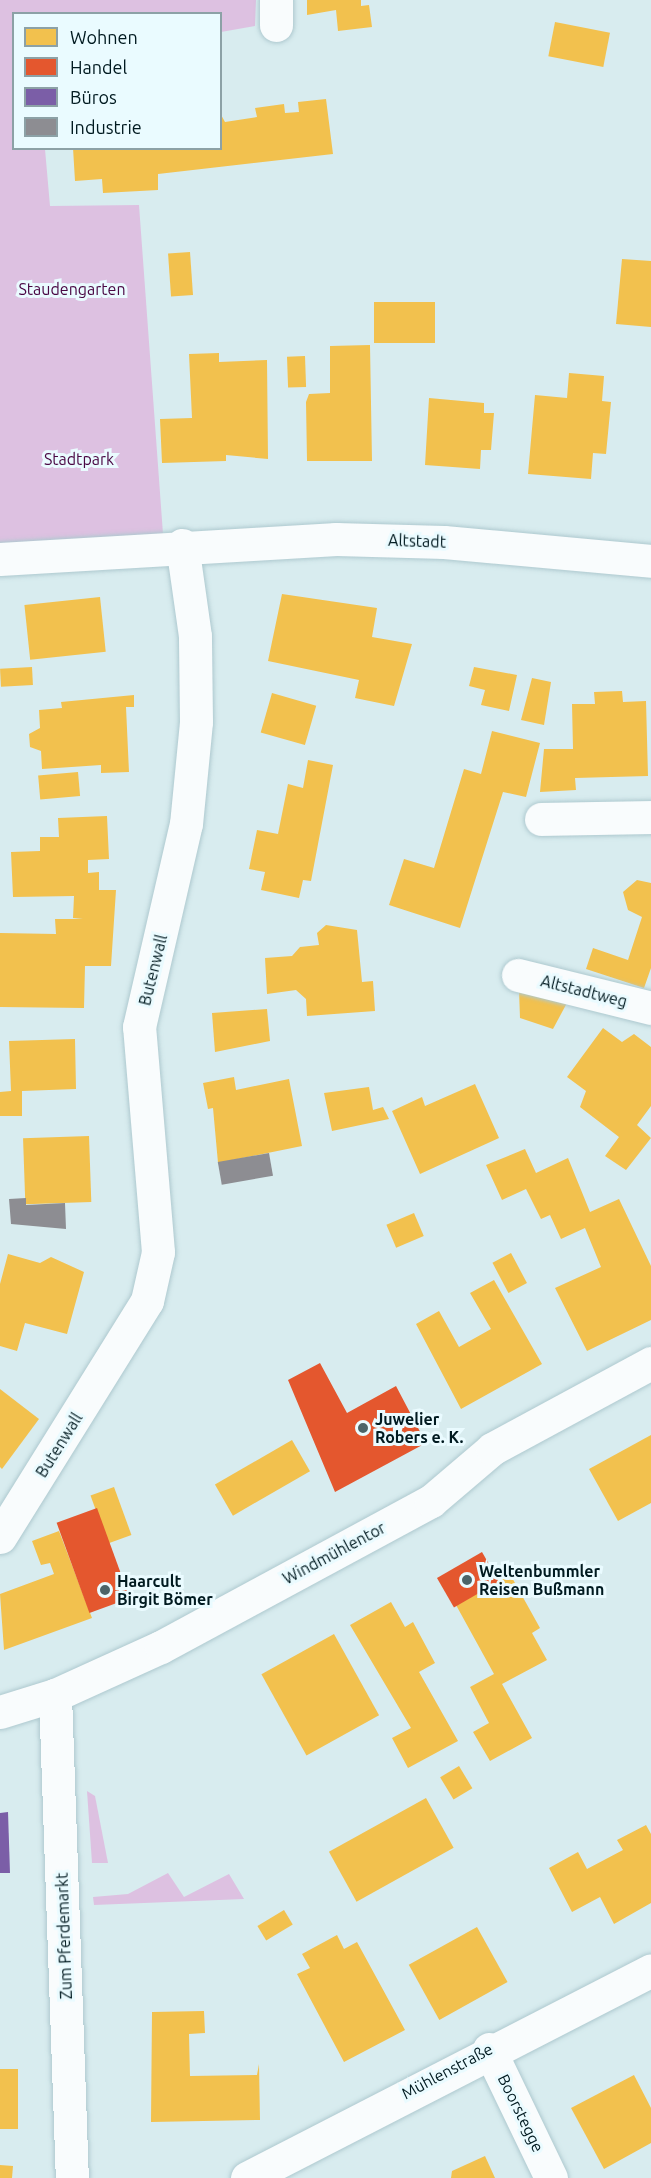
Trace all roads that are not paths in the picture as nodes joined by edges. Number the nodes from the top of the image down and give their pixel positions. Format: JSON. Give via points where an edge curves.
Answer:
{"nodes":[{"id":1,"x":182,"y":545,"type":"junction"},
{"id":2,"x":0,"y":560,"type":"edge"},
{"id":3,"x":651,"y":561,"type":"edge"},
{"id":4,"x":651,"y":817,"type":"edge"},
{"id":5,"x":541,"y":819,"type":"dead end"},
{"id":6,"x":518,"y":975,"type":"dead end"},
{"id":7,"x":651,"y":1008,"type":"edge"},
{"id":8,"x":651,"y":1364,"type":"edge"},
{"id":9,"x":0,"y":1537,"type":"edge"},
{"id":10,"x":55,"y":1695,"type":"junction"},
{"id":11,"x":0,"y":1712,"type":"edge"},
{"id":12,"x":651,"y":1970,"type":"edge"},
{"id":13,"x":489,"y":2049,"type":"junction"},
{"id":14,"x":72,"y":2178,"type":"edge"},
{"id":15,"x":247,"y":2178,"type":"edge"},
{"id":16,"x":551,"y":2178,"type":"edge"}],
"edges":[{"from":1,"to":2,"type":"street"},
{"from":1,"to":3,"type":"street","name":"Altstadt","via":[[444,542]]},
{"from":1,"to":9,"type":"street","name":"Butenwall","via":[[195,636],[196,722],[186,824],[139,1027],[158,1252],[147,1301]]},
{"from":4,"to":5,"type":"street"},
{"from":6,"to":7,"type":"street","name":"Altstadtweg"},
{"from":8,"to":10,"type":"street","name":"Windmühlentor","via":[[492,1449],[431,1501],[161,1647]]},
{"from":10,"to":11,"type":"street","name":"Windmühlentor"},
{"from":10,"to":14,"type":"street","name":"Zum Pferdemarkt"},
{"from":12,"to":13,"type":"street","name":"Mühlenstraße"},
{"from":13,"to":15,"type":"street","name":"Mühlenstraße"},
{"from":13,"to":16,"type":"street","name":"Boorstegge"}]}
